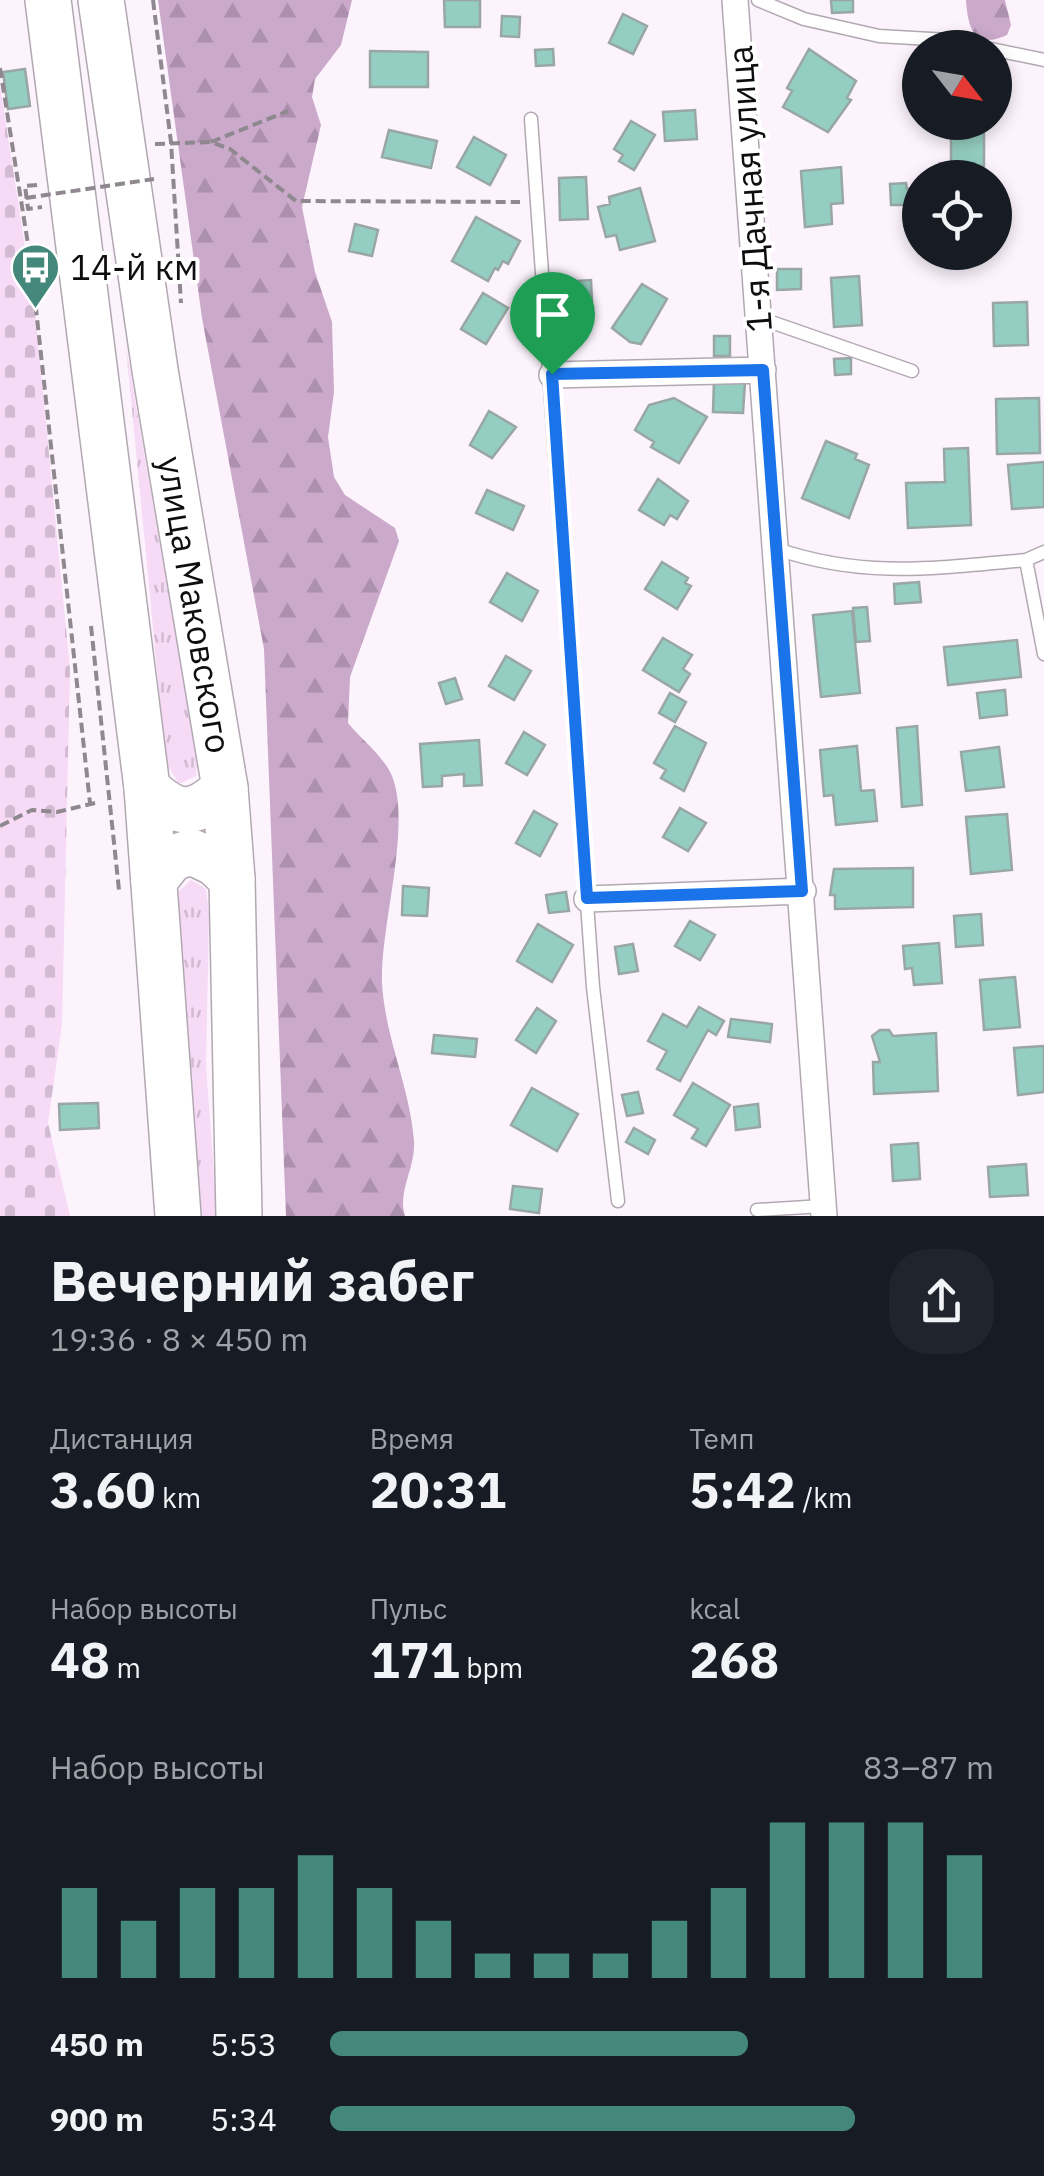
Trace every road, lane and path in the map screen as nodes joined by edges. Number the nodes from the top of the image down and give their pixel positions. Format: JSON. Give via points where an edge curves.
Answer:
{"nodes":[{"id":1,"x":48,"y":0,"type":"edge"},
{"id":2,"x":101,"y":0,"type":"edge"},
{"id":3,"x":153,"y":0,"type":"edge"},
{"id":4,"x":735,"y":0,"type":"edge"},
{"id":5,"x":758,"y":0,"type":"edge"},
{"id":6,"x":1044,"y":60,"type":"edge"},
{"id":7,"x":0,"y":68,"type":"edge"},
{"id":8,"x":288,"y":111,"type":"dead end"},
{"id":9,"x":531,"y":119,"type":"dead end"},
{"id":10,"x":172,"y":142,"type":"junction"},
{"id":11,"x":211,"y":142,"type":"junction"},
{"id":12,"x":150,"y":145,"type":"dead end"},
{"id":13,"x":154,"y":179,"type":"dead end"},
{"id":14,"x":34,"y":185,"type":"dead end"},
{"id":15,"x":26,"y":198,"type":"junction"},
{"id":16,"x":537,"y":202,"type":"junction"},
{"id":17,"x":37,"y":208,"type":"dead end"},
{"id":18,"x":760,"y":322,"type":"junction"},
{"id":19,"x":763,"y":370,"type":"junction"},
{"id":20,"x":912,"y":371,"type":"dead end"},
{"id":21,"x":552,"y":374,"type":"junction"},
{"id":22,"x":777,"y":548,"type":"junction"},
{"id":23,"x":1044,"y":552,"type":"edge"},
{"id":24,"x":1026,"y":560,"type":"junction"},
{"id":25,"x":1044,"y":654,"type":"edge"},
{"id":26,"x":148,"y":788,"type":"junction"},
{"id":27,"x":225,"y":788,"type":"junction"},
{"id":28,"x":99,"y":802,"type":"dead end"},
{"id":29,"x":90,"y":804,"type":"junction"},
{"id":30,"x":0,"y":826,"type":"edge"},
{"id":31,"x":232,"y":879,"type":"junction"},
{"id":32,"x":154,"y":881,"type":"junction"},
{"id":33,"x":802,"y":891,"type":"junction"},
{"id":34,"x":587,"y":898,"type":"junction"},
{"id":35,"x":618,"y":1201,"type":"dead end"},
{"id":36,"x":757,"y":1210,"type":"dead end"},
{"id":37,"x":823,"y":1211,"type":"edge"},
{"id":38,"x":178,"y":1216,"type":"edge"},
{"id":39,"x":239,"y":1216,"type":"edge"}],
"edges":[{"from":1,"to":26,"type":"highway","name":"улица Маковского"},
{"from":2,"to":27,"type":"highway","name":"улица Маковского"},
{"from":3,"to":10,"type":"path"},
{"from":4,"to":18,"type":"street","name":"1-я Дачная улица"},
{"from":5,"to":6,"type":"lane","via":[[804,19],[879,36],[948,40]]},
{"from":7,"to":29,"type":"path","via":[[31,263]]},
{"from":8,"to":11,"type":"path"},
{"from":9,"to":16,"type":"lane"},
{"from":10,"to":11,"type":"path"},
{"from":10,"to":12,"type":"path"},
{"from":11,"to":16,"type":"path","via":[[296,201]]},
{"from":13,"to":15,"type":"path","bridge":true},
{"from":14,"to":15,"type":"path","bridge":true,"via":[[25,186]]},
{"from":15,"to":17,"type":"path","bridge":true,"via":[[28,209]]},
{"from":16,"to":21,"type":"lane"},
{"from":18,"to":19,"type":"street","name":"1-я Дачная улица"},
{"from":18,"to":20,"type":"lane"},
{"from":19,"to":21,"type":"street"},
{"from":19,"to":22,"type":"street","name":"1-я Дачная улица"},
{"from":21,"to":34,"type":"lane"},
{"from":22,"to":24,"type":"lane","via":[[890,572]]},
{"from":22,"to":33,"type":"street","name":"1-я Дачная улица"},
{"from":23,"to":24,"type":"lane"},
{"from":24,"to":25,"type":"lane"},
{"from":26,"to":27,"type":"highway","via":[[168,807],[188,811]]},
{"from":26,"to":32,"type":"highway","name":"улица Маковского"},
{"from":27,"to":31,"type":"highway","name":"улица Маковского"},
{"from":28,"to":29,"type":"path"},
{"from":29,"to":30,"type":"path","via":[[32,810]]},
{"from":31,"to":32,"type":"highway","via":[[192,852],[172,858]]},
{"from":31,"to":39,"type":"highway","name":"улица Маковского"},
{"from":32,"to":38,"type":"highway","name":"улица Маковского"},
{"from":33,"to":34,"type":"street"},
{"from":33,"to":37,"type":"street","name":"1-я Дачная улица"},
{"from":34,"to":35,"type":"lane"},
{"from":36,"to":37,"type":"lane"}]}
